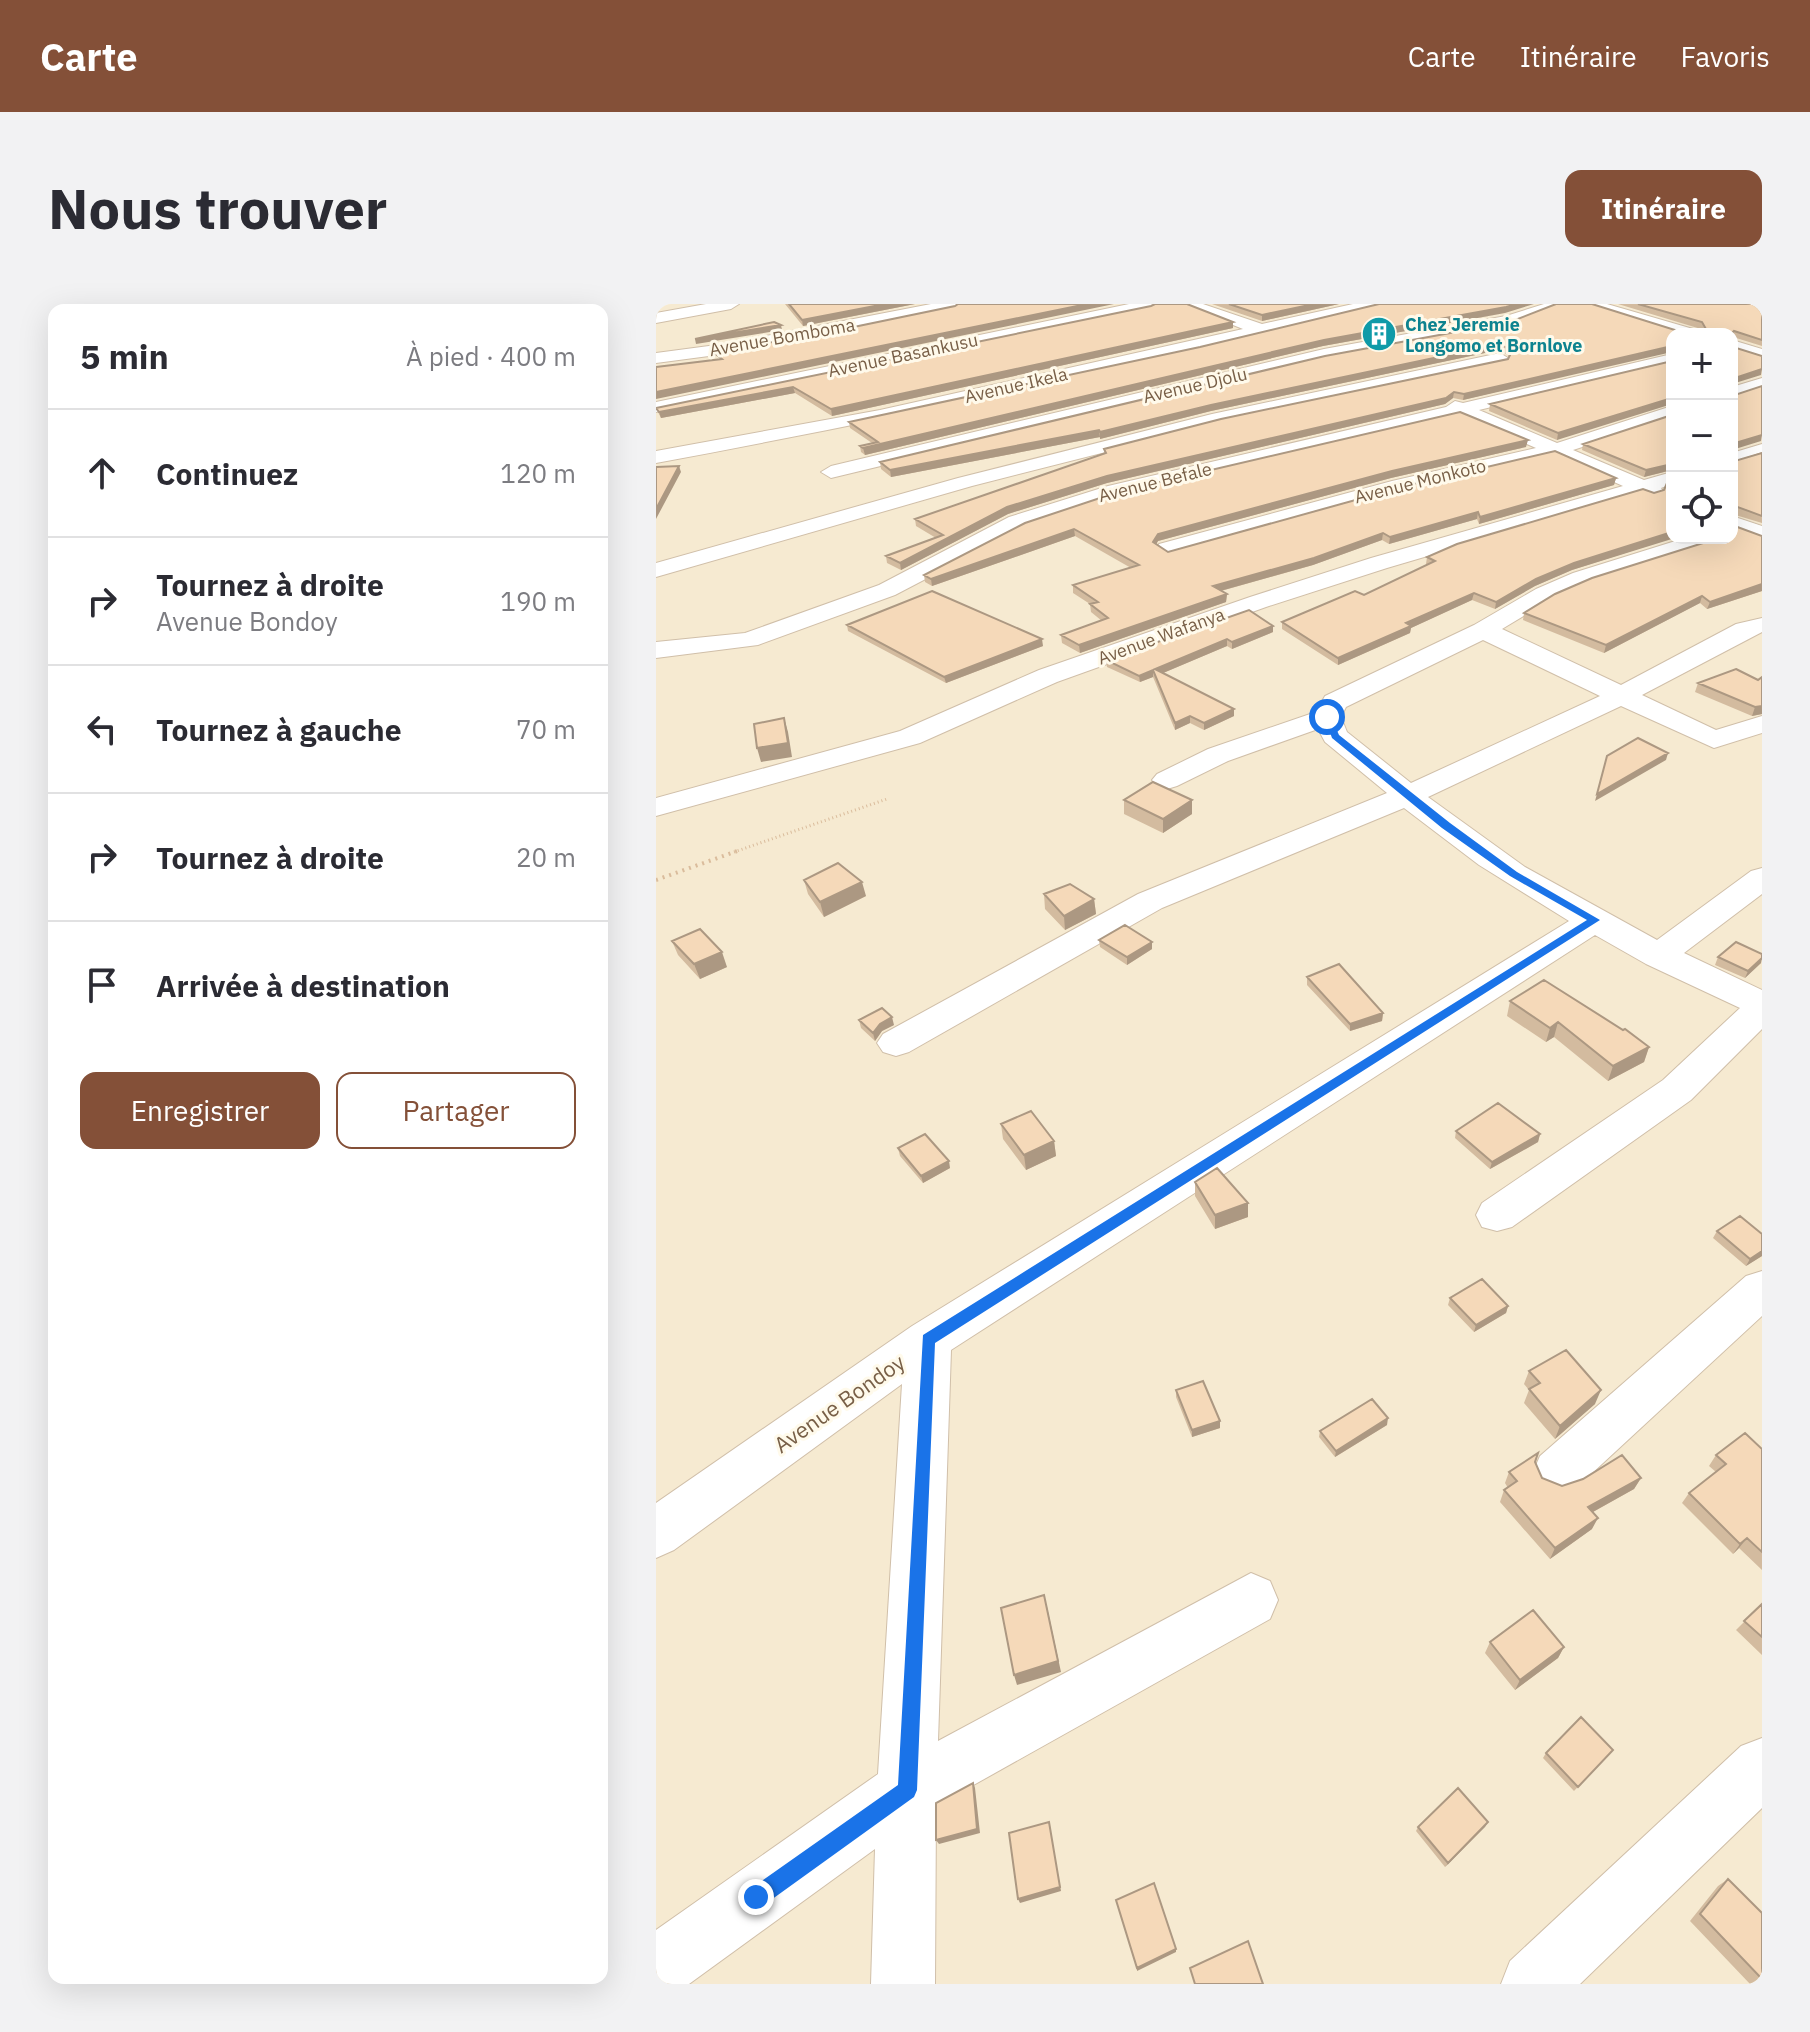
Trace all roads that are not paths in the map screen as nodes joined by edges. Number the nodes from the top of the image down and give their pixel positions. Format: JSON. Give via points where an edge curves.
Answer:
{"nodes":[{"id":1,"x":731,"y":304,"type":"edge"},
{"id":2,"x":955,"y":304,"type":"edge"},
{"id":3,"x":1151,"y":304,"type":"edge"},
{"id":4,"x":1189,"y":304,"type":"edge"},
{"id":5,"x":1373,"y":304,"type":"edge"},
{"id":6,"x":1560,"y":304,"type":"edge"},
{"id":7,"x":1591,"y":304,"type":"edge"},
{"id":8,"x":656,"y":318,"type":"edge"},
{"id":9,"x":1673,"y":328,"type":"edge"},
{"id":10,"x":1263,"y":330,"type":"junction"},
{"id":11,"x":1762,"y":332,"type":"edge"},
{"id":12,"x":1738,"y":341,"type":"edge"},
{"id":13,"x":1738,"y":345,"type":"edge"},
{"id":14,"x":1324,"y":354,"type":"junction"},
{"id":15,"x":1762,"y":354,"type":"edge"},
{"id":16,"x":659,"y":355,"type":"edge"},
{"id":17,"x":1500,"y":358,"type":"edge"},
{"id":18,"x":1666,"y":360,"type":"edge"},
{"id":19,"x":1390,"y":380,"type":"junction"},
{"id":20,"x":1762,"y":383,"type":"edge"},
{"id":21,"x":1738,"y":391,"type":"edge"},
{"id":22,"x":656,"y":407,"type":"edge"},
{"id":23,"x":1464,"y":410,"type":"junction"},
{"id":24,"x":1666,"y":414,"type":"edge"},
{"id":25,"x":1556,"y":449,"type":"junction"},
{"id":26,"x":1762,"y":450,"type":"edge"},
{"id":27,"x":656,"y":457,"type":"edge"},
{"id":28,"x":1738,"y":457,"type":"edge"},
{"id":29,"x":831,"y":472,"type":"dead end"},
{"id":30,"x":1666,"y":480,"type":"edge"},
{"id":31,"x":1643,"y":487,"type":"junction"},
{"id":32,"x":1666,"y":497,"type":"edge"},
{"id":33,"x":1689,"y":544,"type":"edge"},
{"id":34,"x":1167,"y":549,"type":"edge"},
{"id":35,"x":656,"y":570,"type":"edge"},
{"id":36,"x":1762,"y":625,"type":"edge"},
{"id":37,"x":1483,"y":630,"type":"junction"},
{"id":38,"x":656,"y":650,"type":"edge"},
{"id":39,"x":1623,"y":695,"type":"junction"},
{"id":40,"x":1327,"y":717,"type":"junction"},
{"id":41,"x":1762,"y":724,"type":"edge"},
{"id":42,"x":1167,"y":780,"type":"dead end"},
{"id":43,"x":1409,"y":795,"type":"junction"},
{"id":44,"x":656,"y":807,"type":"edge"},
{"id":45,"x":1762,"y":878,"type":"edge"},
{"id":46,"x":1595,"y":920,"type":"junction"},
{"id":47,"x":1658,"y":956,"type":"junction"},
{"id":48,"x":1762,"y":1006,"type":"edge"},
{"id":49,"x":896,"y":1043,"type":"dead end"},
{"id":50,"x":1497,"y":1215,"type":"dead end"},
{"id":51,"x":1762,"y":1289,"type":"edge"},
{"id":52,"x":928,"y":1340,"type":"junction"},
{"id":53,"x":1558,"y":1472,"type":"dead end"},
{"id":54,"x":656,"y":1533,"type":"edge"},
{"id":55,"x":1251,"y":1600,"type":"dead end"},
{"id":56,"x":1762,"y":1767,"type":"edge"},
{"id":57,"x":907,"y":1790,"type":"junction"},
{"id":58,"x":656,"y":1969,"type":"edge"},
{"id":59,"x":903,"y":1984,"type":"edge"},
{"id":60,"x":1533,"y":1984,"type":"edge"}],
"edges":[{"from":1,"to":8,"type":"street"},
{"from":2,"to":16,"type":"street","name":"Avenue Bomboma","via":[[724,349]]},
{"from":3,"to":22,"type":"street","name":"Avenue Basankusu"},
{"from":4,"to":10,"type":"street"},
{"from":5,"to":10,"type":"street","name":"Avenue Ikela"},
{"from":6,"to":14,"type":"street","name":"Avenue Djolu","via":[[1467,329]]},
{"from":7,"to":9,"type":"street"},
{"from":10,"to":14,"type":"street"},
{"from":10,"to":27,"type":"street","name":"Avenue Ikela","via":[[880,416]]},
{"from":11,"to":12,"type":"street"},
{"from":13,"to":15,"type":"street"},
{"from":14,"to":19,"type":"street"},
{"from":14,"to":29,"type":"street","name":"Avenue Djolu"},
{"from":17,"to":19,"type":"street"},
{"from":18,"to":23,"type":"street","name":"Avenue Befale"},
{"from":19,"to":23,"type":"street"},
{"from":19,"to":35,"type":"street","via":[[978,478]]},
{"from":20,"to":21,"type":"street"},
{"from":23,"to":25,"type":"street"},
{"from":23,"to":38,"type":"street","name":"Avenue Befale","via":[[1115,490],[1017,522],[887,590],[749,640]]},
{"from":24,"to":25,"type":"street","name":"Avenue Monkoto"},
{"from":25,"to":31,"type":"street"},
{"from":25,"to":34,"type":"street","name":"Avenue Monkoto","via":[[1399,485]]},
{"from":26,"to":28,"type":"street"},
{"from":30,"to":31,"type":"street","name":"Avenue Wafanya"},
{"from":31,"to":32,"type":"street"},
{"from":31,"to":44,"type":"street","name":"Avenue Wafanya","via":[[1258,602],[1048,676],[910,737]]},
{"from":33,"to":37,"type":"street","via":[[1581,578]]},
{"from":36,"to":39,"type":"street","via":[[1745,629]]},
{"from":37,"to":39,"type":"street"},
{"from":37,"to":40,"type":"street","via":[[1335,702]]},
{"from":39,"to":41,"type":"street","via":[[1714,740]]},
{"from":39,"to":43,"type":"street"},
{"from":40,"to":42,"type":"street","via":[[1218,755]]},
{"from":40,"to":43,"type":"street","via":[[1335,736]]},
{"from":43,"to":46,"type":"street","via":[[1514,874]]},
{"from":43,"to":49,"type":"street","via":[[1150,901]]},
{"from":45,"to":47,"type":"street"},
{"from":46,"to":47,"type":"street"},
{"from":46,"to":52,"type":"street","name":"Avenue Bondoy"},
{"from":47,"to":48,"type":"street"},
{"from":48,"to":50,"type":"street","via":[[1677,1090]]},
{"from":51,"to":53,"type":"street"},
{"from":52,"to":54,"type":"street","name":"Avenue Bondoy"},
{"from":52,"to":57,"type":"street"},
{"from":55,"to":57,"type":"street"},
{"from":56,"to":60,"type":"street"},
{"from":57,"to":58,"type":"street"},
{"from":57,"to":59,"type":"street"}]}
